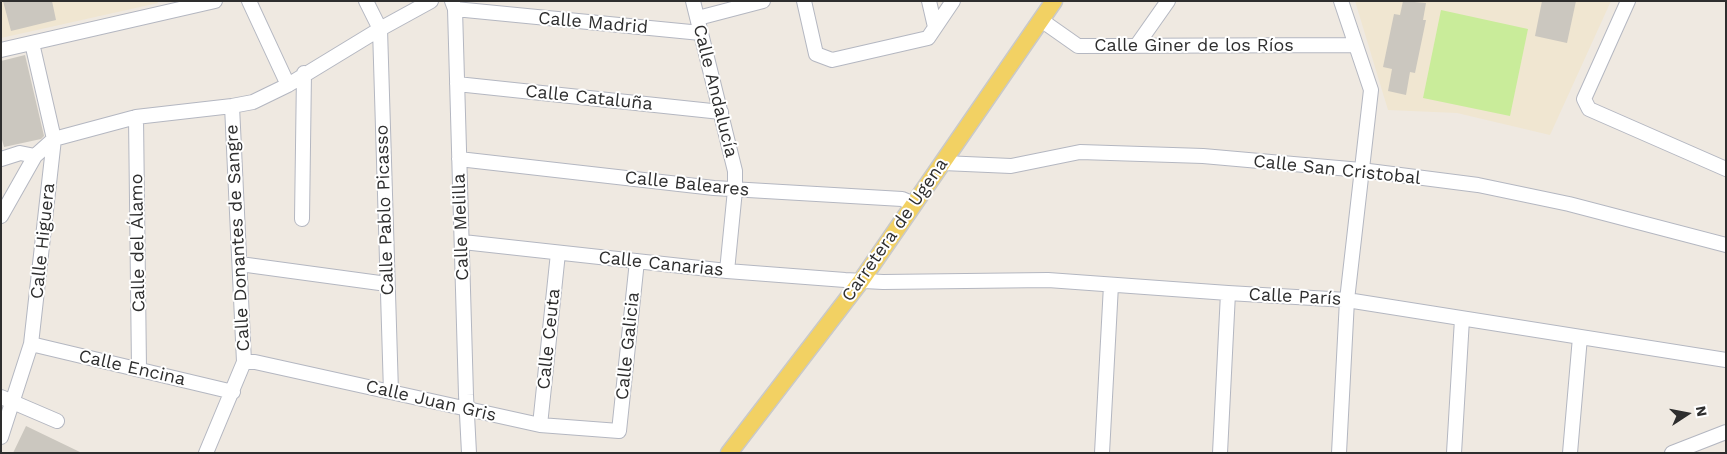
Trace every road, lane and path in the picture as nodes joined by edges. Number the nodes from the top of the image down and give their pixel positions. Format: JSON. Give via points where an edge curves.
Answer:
{"nodes":[{"id":1,"x":215,"y":1,"type":"edge"},
{"id":2,"x":249,"y":1,"type":"edge"},
{"id":3,"x":366,"y":1,"type":"edge"},
{"id":4,"x":431,"y":1,"type":"edge"},
{"id":5,"x":693,"y":1,"type":"edge"},
{"id":6,"x":763,"y":1,"type":"edge"},
{"id":7,"x":804,"y":1,"type":"edge"},
{"id":8,"x":929,"y":1,"type":"edge"},
{"id":9,"x":953,"y":1,"type":"edge"},
{"id":10,"x":1054,"y":1,"type":"edge"},
{"id":11,"x":1168,"y":1,"type":"edge"},
{"id":12,"x":1341,"y":1,"type":"edge"},
{"id":13,"x":1628,"y":1,"type":"edge"},
{"id":14,"x":195,"y":4,"type":"edge"},
{"id":15,"x":454,"y":5,"type":"edge"},
{"id":16,"x":698,"y":18,"type":"junction"},
{"id":17,"x":1040,"y":20,"type":"junction"},
{"id":18,"x":935,"y":27,"type":"junction"},
{"id":19,"x":380,"y":29,"type":"junction"},
{"id":20,"x":701,"y":33,"type":"junction"},
{"id":21,"x":32,"y":43,"type":"junction"},
{"id":22,"x":1138,"y":45,"type":"junction"},
{"id":23,"x":1355,"y":45,"type":"junction"},
{"id":24,"x":1,"y":50,"type":"edge"},
{"id":25,"x":304,"y":73,"type":"junction"},
{"id":26,"x":457,"y":84,"type":"junction"},
{"id":27,"x":288,"y":85,"type":"junction"},
{"id":28,"x":232,"y":106,"type":"junction"},
{"id":29,"x":721,"y":112,"type":"junction"},
{"id":30,"x":136,"y":117,"type":"junction"},
{"id":31,"x":54,"y":139,"type":"junction"},
{"id":32,"x":35,"y":156,"type":"junction"},
{"id":33,"x":1,"y":158,"type":"edge"},
{"id":34,"x":459,"y":159,"type":"junction"},
{"id":35,"x":943,"y":163,"type":"junction"},
{"id":36,"x":1361,"y":170,"type":"junction"},
{"id":37,"x":1726,"y":170,"type":"edge"},
{"id":38,"x":735,"y":190,"type":"junction"},
{"id":39,"x":914,"y":204,"type":"junction"},
{"id":40,"x":1,"y":216,"type":"edge"},
{"id":41,"x":302,"y":219,"type":"dead end"},
{"id":42,"x":462,"y":242,"type":"junction"},
{"id":43,"x":1726,"y":245,"type":"edge"},
{"id":44,"x":558,"y":253,"type":"junction"},
{"id":45,"x":637,"y":261,"type":"junction"},
{"id":46,"x":240,"y":264,"type":"junction"},
{"id":47,"x":727,"y":271,"type":"junction"},
{"id":48,"x":861,"y":281,"type":"junction"},
{"id":49,"x":386,"y":284,"type":"junction"},
{"id":50,"x":1111,"y":285,"type":"junction"},
{"id":51,"x":1228,"y":293,"type":"junction"},
{"id":52,"x":1347,"y":300,"type":"junction"},
{"id":53,"x":1462,"y":318,"type":"junction"},
{"id":54,"x":1580,"y":337,"type":"junction"},
{"id":55,"x":31,"y":344,"type":"junction"},
{"id":56,"x":1726,"y":360,"type":"edge"},
{"id":57,"x":244,"y":362,"type":"junction"},
{"id":58,"x":139,"y":369,"type":"junction"},
{"id":59,"x":233,"y":392,"type":"junction"},
{"id":60,"x":391,"y":392,"type":"junction"},
{"id":61,"x":7,"y":400,"type":"edge"},
{"id":62,"x":467,"y":410,"type":"junction"},
{"id":63,"x":57,"y":420,"type":"dead end"},
{"id":64,"x":540,"y":425,"type":"junction"},
{"id":65,"x":619,"y":431,"type":"joint"},
{"id":66,"x":1726,"y":432,"type":"edge"},
{"id":67,"x":1,"y":437,"type":"edge"},
{"id":68,"x":206,"y":453,"type":"edge"},
{"id":69,"x":469,"y":453,"type":"edge"},
{"id":70,"x":729,"y":453,"type":"edge"},
{"id":71,"x":1102,"y":453,"type":"edge"},
{"id":72,"x":1220,"y":453,"type":"edge"},
{"id":73,"x":1339,"y":453,"type":"edge"},
{"id":74,"x":1454,"y":453,"type":"edge"},
{"id":75,"x":1570,"y":453,"type":"edge"},
{"id":76,"x":1672,"y":453,"type":"edge"}],
"edges":[{"from":1,"to":14,"type":"street"},
{"from":2,"to":27,"type":"street"},
{"from":3,"to":19,"type":"street"},
{"from":4,"to":19,"type":"street"},
{"from":5,"to":16,"type":"street","name":"Calle Andalucía"},
{"from":6,"to":16,"type":"street"},
{"from":7,"to":18,"type":"street","via":[[816,54],[832,60],[928,38]]},
{"from":8,"to":18,"type":"street"},
{"from":9,"to":18,"type":"street"},
{"from":10,"to":17,"type":"main road","name":"Carretera de Ugena"},
{"from":11,"to":22,"type":"street"},
{"from":12,"to":23,"type":"street"},
{"from":13,"to":37,"type":"street","via":[[1584,99],[1589,109]]},
{"from":14,"to":21,"type":"street"},
{"from":15,"to":20,"type":"street","name":"Calle Madrid"},
{"from":15,"to":26,"type":"street","name":"Calle Melilla"},
{"from":16,"to":20,"type":"street","name":"Calle Andalucía"},
{"from":17,"to":22,"type":"street","name":"Calle Giner de los Ríos","via":[[1078,46]]},
{"from":17,"to":35,"type":"main road","name":"Carretera de Ugena"},
{"from":19,"to":25,"type":"street"},
{"from":19,"to":49,"type":"street","name":"Calle Pablo Picasso"},
{"from":20,"to":29,"type":"street","name":"Calle Andalucía"},
{"from":21,"to":24,"type":"street"},
{"from":21,"to":31,"type":"street","name":"Calle Higuera"},
{"from":22,"to":23,"type":"street","name":"Calle Giner de los Ríos"},
{"from":23,"to":36,"type":"street","via":[[1371,90]]},
{"from":25,"to":27,"type":"street"},
{"from":25,"to":41,"type":"street"},
{"from":26,"to":29,"type":"street","name":"Calle Cataluña"},
{"from":26,"to":34,"type":"street","name":"Calle Melilla"},
{"from":27,"to":28,"type":"street","via":[[253,102]]},
{"from":28,"to":30,"type":"street"},
{"from":28,"to":46,"type":"street","name":"Calle Donantes de Sangre"},
{"from":29,"to":38,"type":"street","name":"Calle Andalucía","via":[[735,171]]},
{"from":30,"to":31,"type":"street"},
{"from":30,"to":58,"type":"street","name":"Calle del Álamo"},
{"from":31,"to":32,"type":"street"},
{"from":31,"to":55,"type":"street","name":"Calle Higuera"},
{"from":32,"to":33,"type":"street","via":[[20,154]]},
{"from":32,"to":40,"type":"street"},
{"from":34,"to":38,"type":"street","name":"Calle Baleares"},
{"from":34,"to":42,"type":"street","name":"Calle Melilla"},
{"from":35,"to":36,"type":"street","name":"Calle San Cristobal","via":[[1012,166],[1080,152],[1202,156]]},
{"from":35,"to":39,"type":"main road","name":"Carretera de Ugena"},
{"from":36,"to":43,"type":"street","name":"Calle San Cristobal","via":[[1478,185],[1569,204]]},
{"from":36,"to":52,"type":"street"},
{"from":38,"to":39,"type":"street","name":"Calle Baleares","via":[[902,199]]},
{"from":38,"to":47,"type":"street","name":"Calle Andalucía"},
{"from":39,"to":48,"type":"main road","name":"Carretera de Ugena"},
{"from":42,"to":44,"type":"street","name":"Calle Canarias"},
{"from":42,"to":62,"type":"street","name":"Calle Melilla"},
{"from":44,"to":45,"type":"street","name":"Calle Canarias"},
{"from":44,"to":64,"type":"street","name":"Calle Ceuta"},
{"from":45,"to":47,"type":"street","name":"Calle Canarias"},
{"from":45,"to":65,"type":"street","name":"Calle Galicia"},
{"from":46,"to":49,"type":"street"},
{"from":46,"to":57,"type":"street","name":"Calle Donantes de Sangre"},
{"from":47,"to":48,"type":"street","name":"Calle Canarias"},
{"from":48,"to":50,"type":"street","name":"Calle París","via":[[1048,280]]},
{"from":48,"to":70,"type":"main road","name":"Carretera de Ugena"},
{"from":49,"to":60,"type":"street","name":"Calle Pablo Picasso"},
{"from":50,"to":51,"type":"street","name":"Calle París"},
{"from":50,"to":71,"type":"street"},
{"from":51,"to":52,"type":"street","name":"Calle París"},
{"from":51,"to":72,"type":"street"},
{"from":52,"to":53,"type":"street","name":"Calle París"},
{"from":52,"to":73,"type":"street"},
{"from":53,"to":54,"type":"street","name":"Calle París"},
{"from":53,"to":74,"type":"street"},
{"from":54,"to":56,"type":"street","name":"Calle París"},
{"from":54,"to":75,"type":"street"},
{"from":55,"to":58,"type":"street","name":"Calle Encina"},
{"from":55,"to":61,"type":"street","name":"Calle Higuera"},
{"from":57,"to":59,"type":"street","name":"Calle Donantes de Sangre"},
{"from":57,"to":60,"type":"street","name":"Calle Juan Gris"},
{"from":58,"to":59,"type":"street","name":"Calle Encina"},
{"from":59,"to":68,"type":"street","name":"Calle Donantes de Sangre"},
{"from":60,"to":62,"type":"street","name":"Calle Juan Gris"},
{"from":61,"to":63,"type":"street"},
{"from":61,"to":67,"type":"street","name":"Calle Higuera"},
{"from":62,"to":64,"type":"street","name":"Calle Juan Gris"},
{"from":62,"to":69,"type":"street","name":"Calle Melilla"},
{"from":64,"to":65,"type":"street","name":"Calle Juan Gris"},
{"from":66,"to":76,"type":"street"}]}
